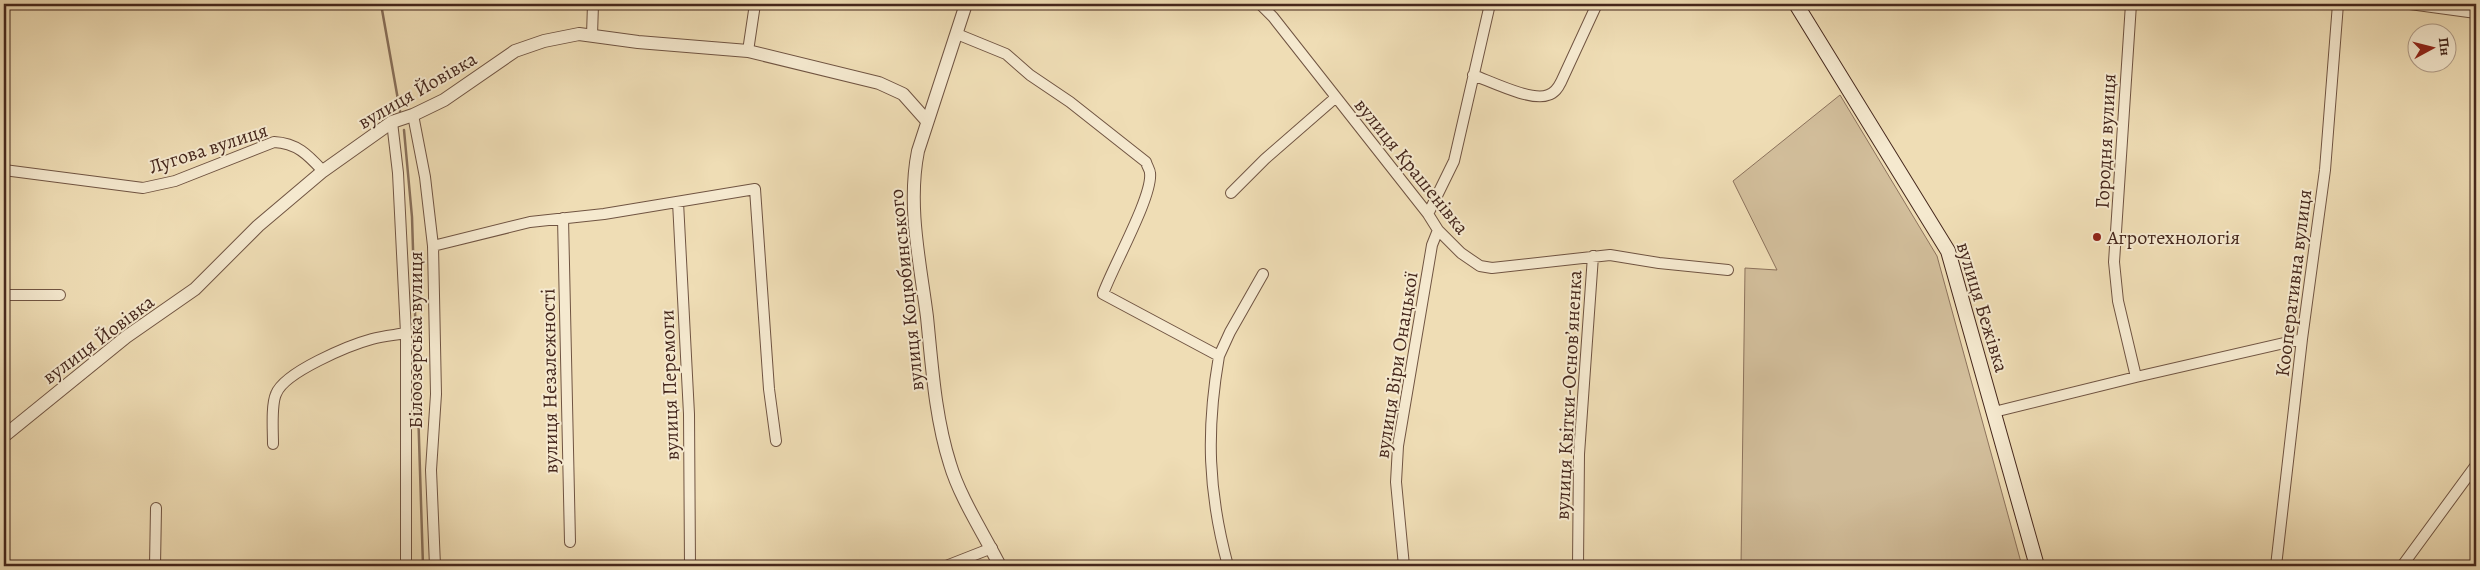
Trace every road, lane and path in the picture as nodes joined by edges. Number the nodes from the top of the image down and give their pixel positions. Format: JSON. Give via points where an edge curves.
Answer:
{"nodes":[{"id":1,"x":594,"y":4,"type":"edge"},
{"id":2,"x":755,"y":4,"type":"edge"},
{"id":3,"x":966,"y":4,"type":"edge"},
{"id":4,"x":1260,"y":4,"type":"edge"},
{"id":5,"x":1490,"y":4,"type":"edge"},
{"id":6,"x":1596,"y":4,"type":"edge"},
{"id":7,"x":1796,"y":4,"type":"edge"},
{"id":8,"x":2131,"y":4,"type":"edge"},
{"id":9,"x":2338,"y":4,"type":"edge"},
{"id":10,"x":2410,"y":4,"type":"edge"},
{"id":11,"x":2476,"y":13,"type":"edge"},
{"id":12,"x":956,"y":34,"type":"junction"},
{"id":13,"x":592,"y":35,"type":"junction"},
{"id":14,"x":748,"y":51,"type":"junction"},
{"id":15,"x":1473,"y":75,"type":"junction"},
{"id":16,"x":1335,"y":98,"type":"junction"},
{"id":17,"x":413,"y":115,"type":"junction"},
{"id":18,"x":927,"y":121,"type":"junction"},
{"id":19,"x":392,"y":122,"type":"junction"},
{"id":20,"x":4,"y":170,"type":"edge"},
{"id":21,"x":323,"y":171,"type":"junction"},
{"id":22,"x":1231,"y":193,"type":"dead end"},
{"id":23,"x":678,"y":202,"type":"junction"},
{"id":24,"x":1428,"y":214,"type":"junction"},
{"id":25,"x":563,"y":218,"type":"junction"},
{"id":26,"x":1438,"y":230,"type":"junction"},
{"id":27,"x":433,"y":246,"type":"junction"},
{"id":28,"x":1593,"y":256,"type":"junction"},
{"id":29,"x":1728,"y":270,"type":"dead end"},
{"id":30,"x":1263,"y":274,"type":"dead end"},
{"id":31,"x":4,"y":295,"type":"edge"},
{"id":32,"x":60,"y":295,"type":"dead end"},
{"id":33,"x":406,"y":333,"type":"junction"},
{"id":34,"x":2302,"y":338,"type":"junction"},
{"id":35,"x":1219,"y":356,"type":"junction"},
{"id":36,"x":2136,"y":377,"type":"junction"},
{"id":37,"x":1994,"y":412,"type":"junction"},
{"id":38,"x":4,"y":436,"type":"edge"},
{"id":39,"x":776,"y":442,"type":"dead end"},
{"id":40,"x":272,"y":444,"type":"dead end"},
{"id":41,"x":2476,"y":465,"type":"edge"},
{"id":42,"x":156,"y":508,"type":"dead end"},
{"id":43,"x":570,"y":542,"type":"dead end"},
{"id":44,"x":992,"y":548,"type":"junction"},
{"id":45,"x":155,"y":566,"type":"edge"},
{"id":46,"x":406,"y":566,"type":"edge"},
{"id":47,"x":435,"y":566,"type":"edge"},
{"id":48,"x":690,"y":566,"type":"edge"},
{"id":49,"x":946,"y":566,"type":"edge"},
{"id":50,"x":1000,"y":566,"type":"edge"},
{"id":51,"x":1228,"y":566,"type":"edge"},
{"id":52,"x":1404,"y":566,"type":"edge"},
{"id":53,"x":1578,"y":566,"type":"edge"},
{"id":54,"x":2036,"y":566,"type":"edge"},
{"id":55,"x":2276,"y":566,"type":"edge"},
{"id":56,"x":2402,"y":566,"type":"edge"}],
"edges":[{"from":1,"to":13,"type":"street"},
{"from":2,"to":14,"type":"street"},
{"from":3,"to":12,"type":"street","name":"вулиця Коцюбинського"},
{"from":4,"to":16,"type":"street","name":"вулиця Крашенівка"},
{"from":5,"to":15,"type":"street"},
{"from":6,"to":15,"type":"street","via":[[1562,82],[1548,96],[1533,96]]},
{"from":7,"to":37,"type":"main road","name":"вулиця Бежівка","via":[[1948,251]]},
{"from":8,"to":36,"type":"street","name":"Городня вулиця","via":[[2114,262],[2118,301]]},
{"from":9,"to":34,"type":"street","name":"Кооперативна вулиця","via":[[2325,170]]},
{"from":10,"to":11,"type":"street"},
{"from":12,"to":18,"type":"street","name":"вулиця Коцюбинського"},
{"from":12,"to":35,"type":"street","via":[[1006,54],[1146,162],[1149,185],[1103,294]]},
{"from":13,"to":14,"type":"street","name":"вулиця Йовівка"},
{"from":13,"to":17,"type":"street","name":"вулиця Йовівка","via":[[564,36],[521,48],[444,100]]},
{"from":14,"to":18,"type":"street","name":"вулиця Йовівка","via":[[879,83],[903,94]]},
{"from":15,"to":24,"type":"street","via":[[1454,161]]},
{"from":16,"to":22,"type":"street"},
{"from":16,"to":24,"type":"street","name":"вулиця Крашенівка"},
{"from":17,"to":19,"type":"street","name":"вулиця Йовівка"},
{"from":17,"to":27,"type":"street","name":"Білоозерська вулиця","via":[[425,177]]},
{"from":18,"to":44,"type":"street","name":"вулиця Коцюбинського","via":[[914,172],[914,210],[938,411],[950,466]]},
{"from":19,"to":21,"type":"street","name":"вулиця Йовівка"},
{"from":19,"to":33,"type":"street","name":"Білоозерська вулиця"},
{"from":20,"to":21,"type":"street","name":"Лугова вулиця","via":[[144,188],[175,181],[274,142],[296,147]]},
{"from":21,"to":38,"type":"street","name":"вулиця Йовівка","via":[[258,226],[195,289],[126,337]]},
{"from":23,"to":25,"type":"street"},
{"from":23,"to":39,"type":"street","via":[[755,189],[769,389]]},
{"from":23,"to":48,"type":"street","name":"вулиця Перемоги","via":[[688,385]]},
{"from":24,"to":26,"type":"street","name":"вулиця Крашенівка"},
{"from":25,"to":27,"type":"street","via":[[530,222]]},
{"from":25,"to":43,"type":"street","name":"вулиця Незалежності"},
{"from":26,"to":28,"type":"street","name":"вулиця Крашенівка","via":[[1480,266],[1492,268]]},
{"from":26,"to":52,"type":"street","name":"вулиця Віри Онацької","via":[[1432,245],[1398,446],[1396,482]]},
{"from":27,"to":47,"type":"street","name":"Білоозерська вулиця"},
{"from":28,"to":29,"type":"street","name":"вулиця Крашенівка","via":[[1610,255]]},
{"from":28,"to":53,"type":"street","name":"вулиця Квітки-Основʼяненка","via":[[1579,454]]},
{"from":30,"to":35,"type":"street"},
{"from":31,"to":32,"type":"street"},
{"from":33,"to":40,"type":"street","via":[[373,338],[348,347],[305,368],[282,385],[275,394]]},
{"from":33,"to":46,"type":"street","name":"Білоозерська вулиця"},
{"from":34,"to":36,"type":"street"},
{"from":34,"to":55,"type":"street","name":"Кооперативна вулиця"},
{"from":35,"to":51,"type":"street","via":[[1212,396],[1210,451],[1216,516]]},
{"from":36,"to":37,"type":"street"},
{"from":37,"to":54,"type":"main road","name":"вулиця Бежівка"},
{"from":41,"to":56,"type":"street"},
{"from":42,"to":45,"type":"street"},
{"from":44,"to":49,"type":"street"},
{"from":44,"to":50,"type":"street","name":"вулиця Коцюбинського"}]}
